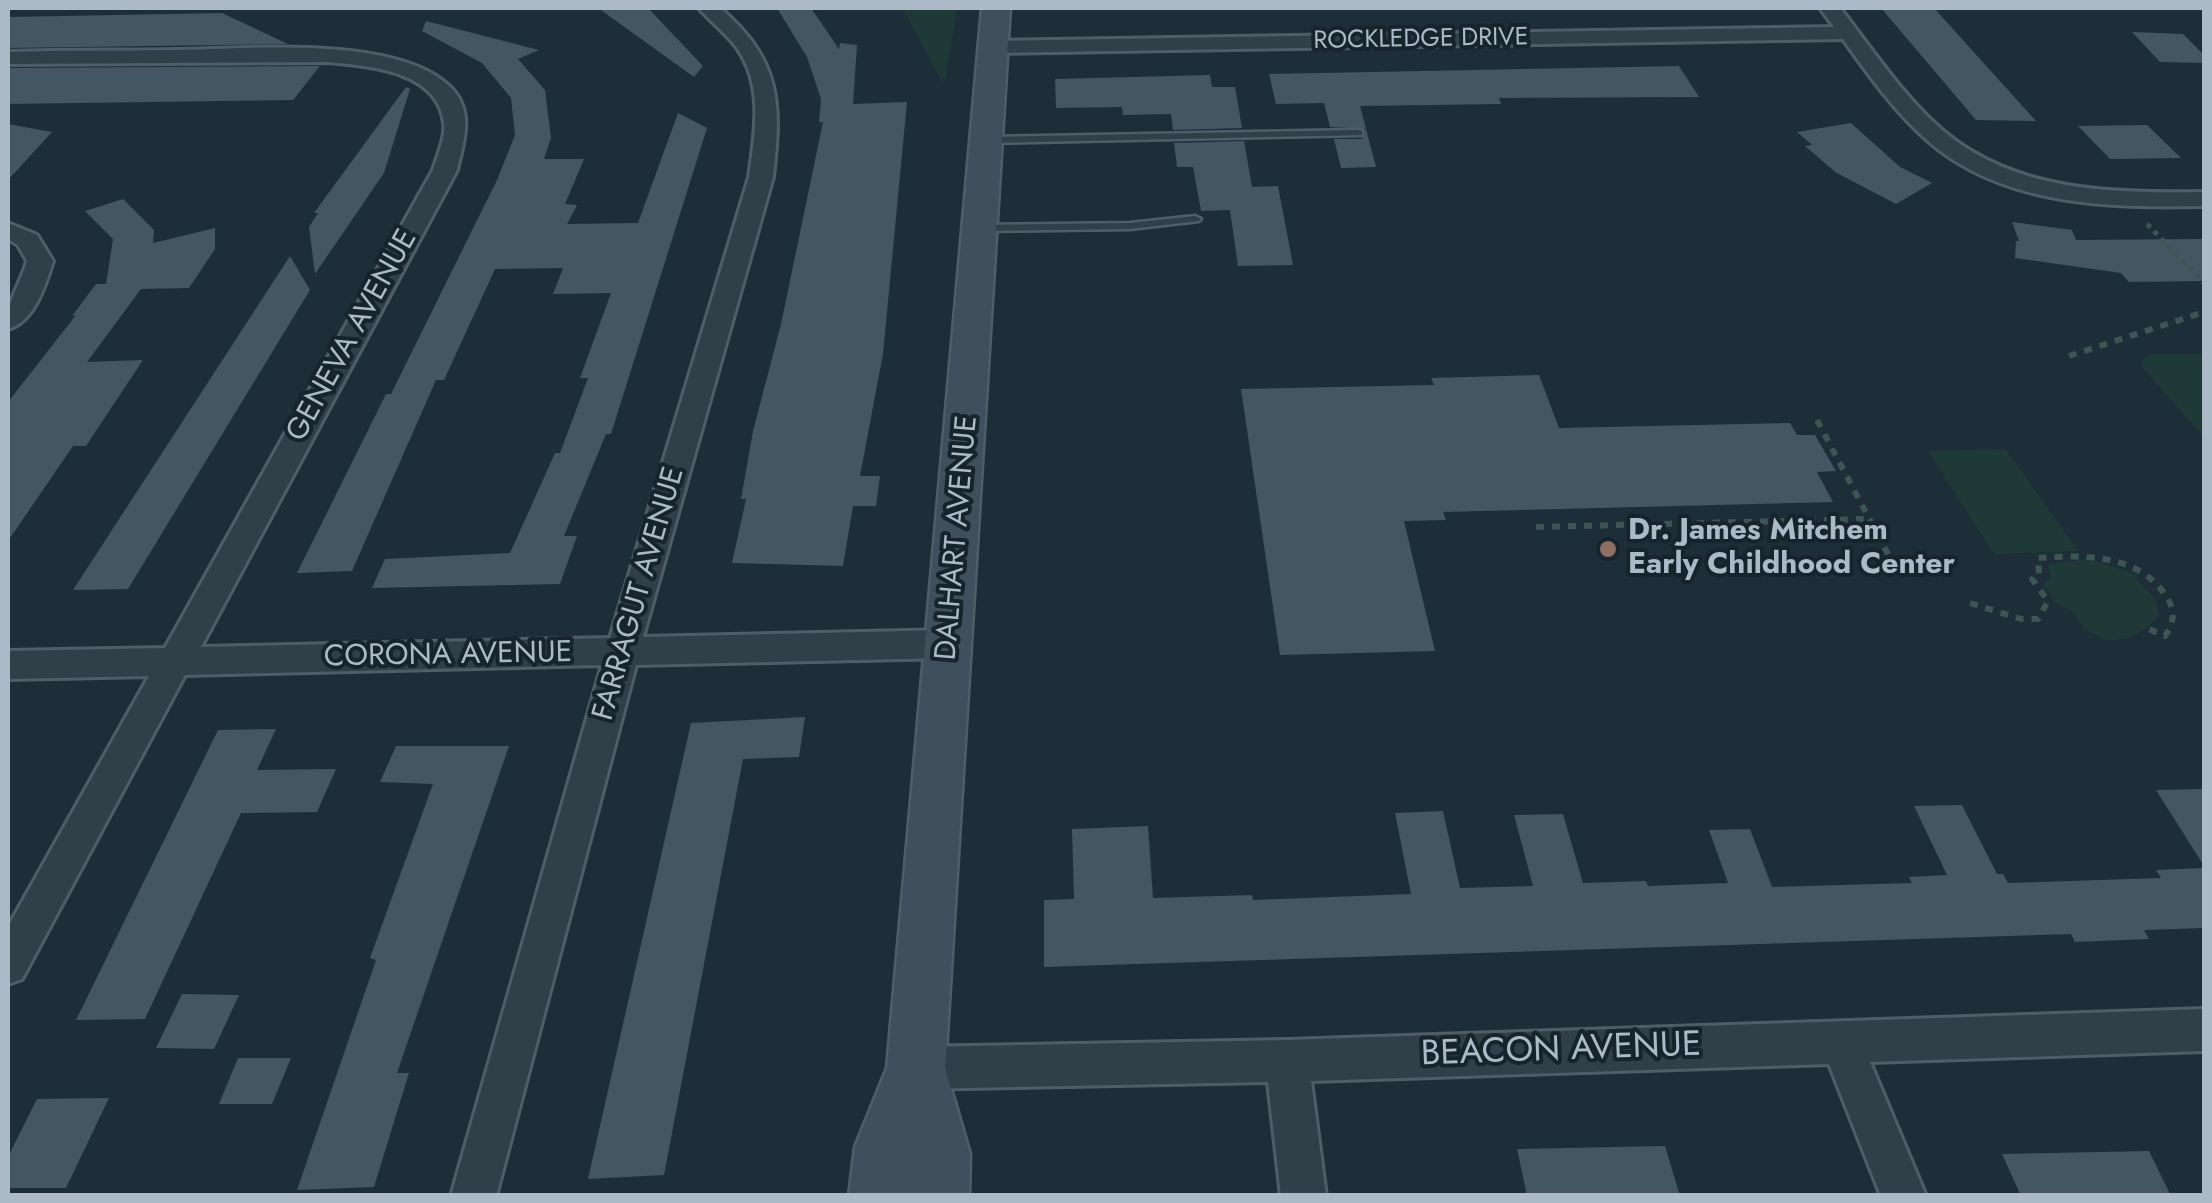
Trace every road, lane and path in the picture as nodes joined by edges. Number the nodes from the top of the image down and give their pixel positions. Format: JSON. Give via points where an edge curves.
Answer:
{"nodes":[{"id":1,"x":709,"y":8,"type":"edge"},
{"id":2,"x":1830,"y":8,"type":"edge"},
{"id":3,"x":994,"y":27,"type":"edge"},
{"id":4,"x":1850,"y":33,"type":"junction"},
{"id":5,"x":8,"y":58,"type":"edge"},
{"id":6,"x":1358,"y":133,"type":"dead end"},
{"id":7,"x":987,"y":140,"type":"junction"},
{"id":8,"x":2204,"y":198,"type":"edge"},
{"id":9,"x":1195,"y":219,"type":"dead end"},
{"id":10,"x":2142,"y":219,"type":"dead end"},
{"id":11,"x":981,"y":228,"type":"junction"},
{"id":12,"x":8,"y":230,"type":"edge"},
{"id":13,"x":2204,"y":283,"type":"edge"},
{"id":14,"x":2204,"y":312,"type":"edge"},
{"id":15,"x":8,"y":320,"type":"edge"},
{"id":16,"x":2069,"y":356,"type":"dead end"},
{"id":17,"x":1817,"y":420,"type":"dead end"},
{"id":18,"x":1868,"y":518,"type":"junction"},
{"id":19,"x":1536,"y":526,"type":"dead end"},
{"id":20,"x":1890,"y":558,"type":"dead end"},
{"id":21,"x":1970,"y":603,"type":"dead end"},
{"id":22,"x":2149,"y":629,"type":"dead end"},
{"id":23,"x":950,"y":644,"type":"junction"},
{"id":24,"x":622,"y":652,"type":"junction"},
{"id":25,"x":174,"y":661,"type":"junction"},
{"id":26,"x":8,"y":665,"type":"edge"},
{"id":27,"x":8,"y":965,"type":"edge"},
{"id":28,"x":2204,"y":1030,"type":"edge"},
{"id":29,"x":1841,"y":1042,"type":"junction"},
{"id":30,"x":1288,"y":1061,"type":"junction"},
{"id":31,"x":916,"y":1068,"type":"junction"},
{"id":32,"x":472,"y":1196,"type":"edge"},
{"id":33,"x":880,"y":1196,"type":"edge"},
{"id":34,"x":938,"y":1196,"type":"edge"},
{"id":35,"x":1304,"y":1196,"type":"edge"},
{"id":36,"x":1904,"y":1196,"type":"edge"}],
"edges":[{"from":1,"to":24,"type":"street","name":"FARRAGUT AVENUE","via":[[732,26],[761,70],[770,114],[761,176]]},
{"from":2,"to":4,"type":"street"},
{"from":3,"to":4,"type":"street","name":"ROCKLEDGE DRIVE"},
{"from":3,"to":7,"type":"main road","name":"DALHART AVENUE"},
{"from":4,"to":8,"type":"street","via":[[1922,122],[2000,176],[2060,194]]},
{"from":5,"to":25,"type":"street","name":"GENEVA AVENUE","via":[[355,58],[413,71],[442,90],[456,113],[457,140],[444,170]]},
{"from":6,"to":7,"type":"lane"},
{"from":7,"to":11,"type":"main road","name":"DALHART AVENUE"},
{"from":9,"to":11,"type":"lane"},
{"from":10,"to":13,"type":"path"},
{"from":11,"to":23,"type":"main road","name":"DALHART AVENUE"},
{"from":12,"to":15,"type":"street","via":[[28,240],[40,261],[32,289]]},
{"from":14,"to":16,"type":"path"},
{"from":17,"to":18,"type":"path"},
{"from":18,"to":19,"type":"path"},
{"from":18,"to":20,"type":"path"},
{"from":21,"to":22,"type":"path","via":[[2038,618],[2048,602],[2032,579],[2039,575],[2038,558],[2099,556],[2144,574],[2171,603],[2175,616],[2165,636]]},
{"from":23,"to":24,"type":"street","name":"CORONA AVENUE"},
{"from":23,"to":31,"type":"main road","name":"DALHART AVENUE"},
{"from":24,"to":25,"type":"street","name":"CORONA AVENUE"},
{"from":24,"to":32,"type":"street","name":"FARRAGUT AVENUE"},
{"from":25,"to":26,"type":"street","name":"CORONA AVENUE"},
{"from":25,"to":27,"type":"street","name":"GENEVA AVENUE"},
{"from":28,"to":29,"type":"street","name":"BEACON AVENUE"},
{"from":29,"to":30,"type":"street","name":"BEACON AVENUE"},
{"from":29,"to":36,"type":"street"},
{"from":30,"to":31,"type":"street","name":"BEACON AVENUE"},
{"from":30,"to":35,"type":"street"},
{"from":31,"to":33,"type":"main road","name":"DALHART AVENUE","via":[[885,1147]]},
{"from":31,"to":34,"type":"main road","name":"DALHART AVENUE","via":[[939,1154]]}]}
